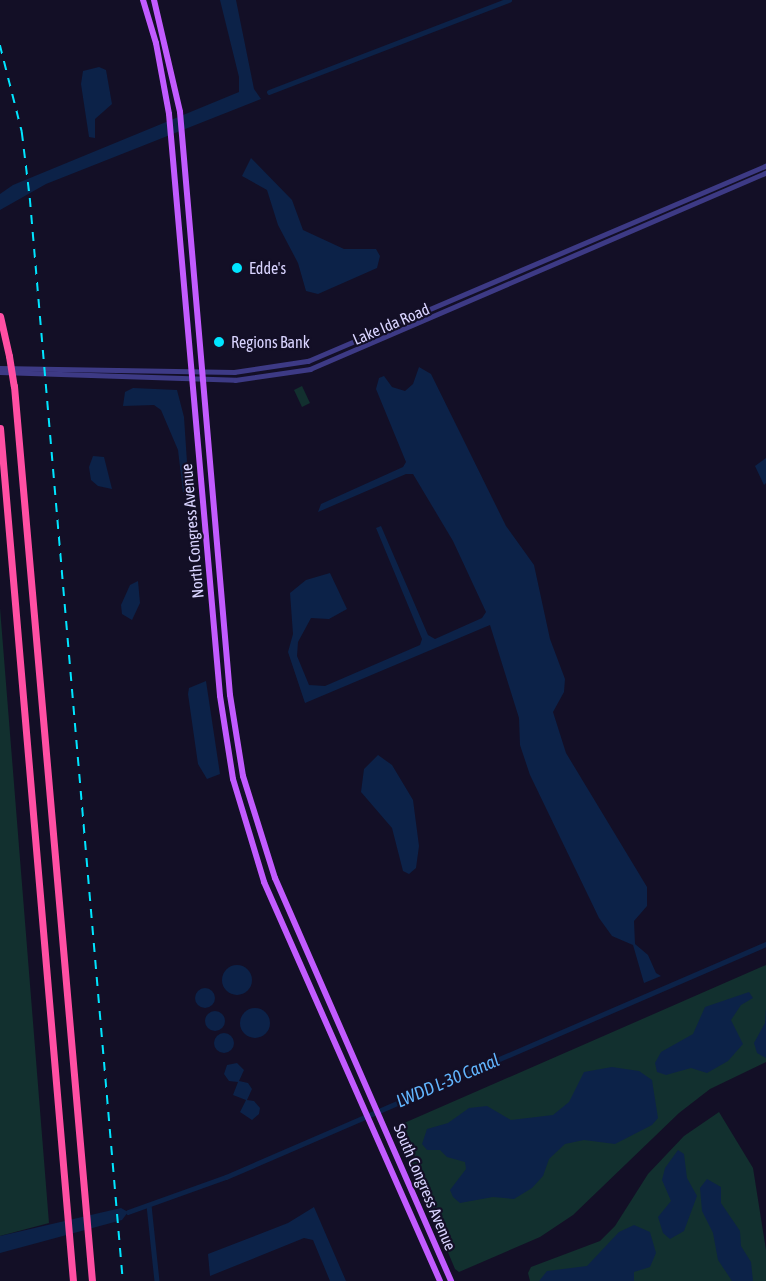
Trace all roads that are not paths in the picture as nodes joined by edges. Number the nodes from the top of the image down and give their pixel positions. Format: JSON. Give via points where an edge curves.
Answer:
{"nodes":[{"id":1,"x":143,"y":0,"type":"edge"},
{"id":2,"x":154,"y":0,"type":"edge"},
{"id":3,"x":766,"y":165,"type":"edge"},
{"id":4,"x":766,"y":173,"type":"edge"},
{"id":5,"x":175,"y":186,"type":"junction"},
{"id":6,"x":187,"y":200,"type":"junction"},
{"id":7,"x":434,"y":310,"type":"junction"},
{"id":8,"x":0,"y":316,"type":"edge"},
{"id":9,"x":426,"y":322,"type":"junction"},
{"id":10,"x":325,"y":356,"type":"junction"},
{"id":11,"x":310,"y":369,"type":"junction"},
{"id":12,"x":0,"y":370,"type":"edge"},
{"id":13,"x":192,"y":375,"type":"junction"},
{"id":14,"x":203,"y":375,"type":"junction"},
{"id":15,"x":0,"y":428,"type":"edge"},
{"id":16,"x":230,"y":695,"type":"junction"},
{"id":17,"x":220,"y":696,"type":"junction"},
{"id":18,"x":346,"y":1038,"type":"joint"},
{"id":19,"x":335,"y":1043,"type":"joint"},
{"id":20,"x":74,"y":1281,"type":"edge"},
{"id":21,"x":92,"y":1281,"type":"edge"},
{"id":22,"x":440,"y":1281,"type":"edge"},
{"id":23,"x":451,"y":1281,"type":"edge"}],
"edges":[{"from":1,"to":5,"type":"main road","name":"North Congress Avenue","via":[[156,43],[169,114]]},
{"from":2,"to":6,"type":"main road","name":"North Congress Avenue","via":[[180,112]]},
{"from":3,"to":7,"type":"street","name":"Lake Ida Road"},
{"from":4,"to":9,"type":"street","name":"Lake Ida Road"},
{"from":5,"to":6,"type":"main road"},
{"from":5,"to":13,"type":"main road","name":"North Congress Avenue"},
{"from":6,"to":14,"type":"main road","name":"North Congress Avenue"},
{"from":7,"to":9,"type":"street"},
{"from":7,"to":10,"type":"street","name":"Lake Ida Road"},
{"from":8,"to":21,"type":"highway","bridge":true,"via":[[14,386]]},
{"from":9,"to":11,"type":"street","name":"Lake Ida Road"},
{"from":10,"to":11,"type":"street"},
{"from":10,"to":14,"type":"street","name":"Lake Ida Road","via":[[274,369]]},
{"from":11,"to":14,"type":"street","name":"Lake Ida Road","via":[[249,379]]},
{"from":12,"to":13,"type":"street","name":"Lake Ida Road"},
{"from":13,"to":14,"type":"street","name":"Lake Ida Road"},
{"from":13,"to":17,"type":"main road","name":"North Congress Avenue"},
{"from":14,"to":16,"type":"main road","name":"North Congress Avenue"},
{"from":15,"to":20,"type":"highway"},
{"from":16,"to":17,"type":"main road"},
{"from":16,"to":18,"type":"main road","name":"North Congress Avenue","via":[[243,776],[267,854]]},
{"from":17,"to":19,"type":"main road","name":"North Congress Avenue","via":[[233,779],[255,858]]},
{"from":18,"to":23,"type":"main road","name":"South Congress Avenue"},
{"from":19,"to":22,"type":"main road","name":"South Congress Avenue"}]}
